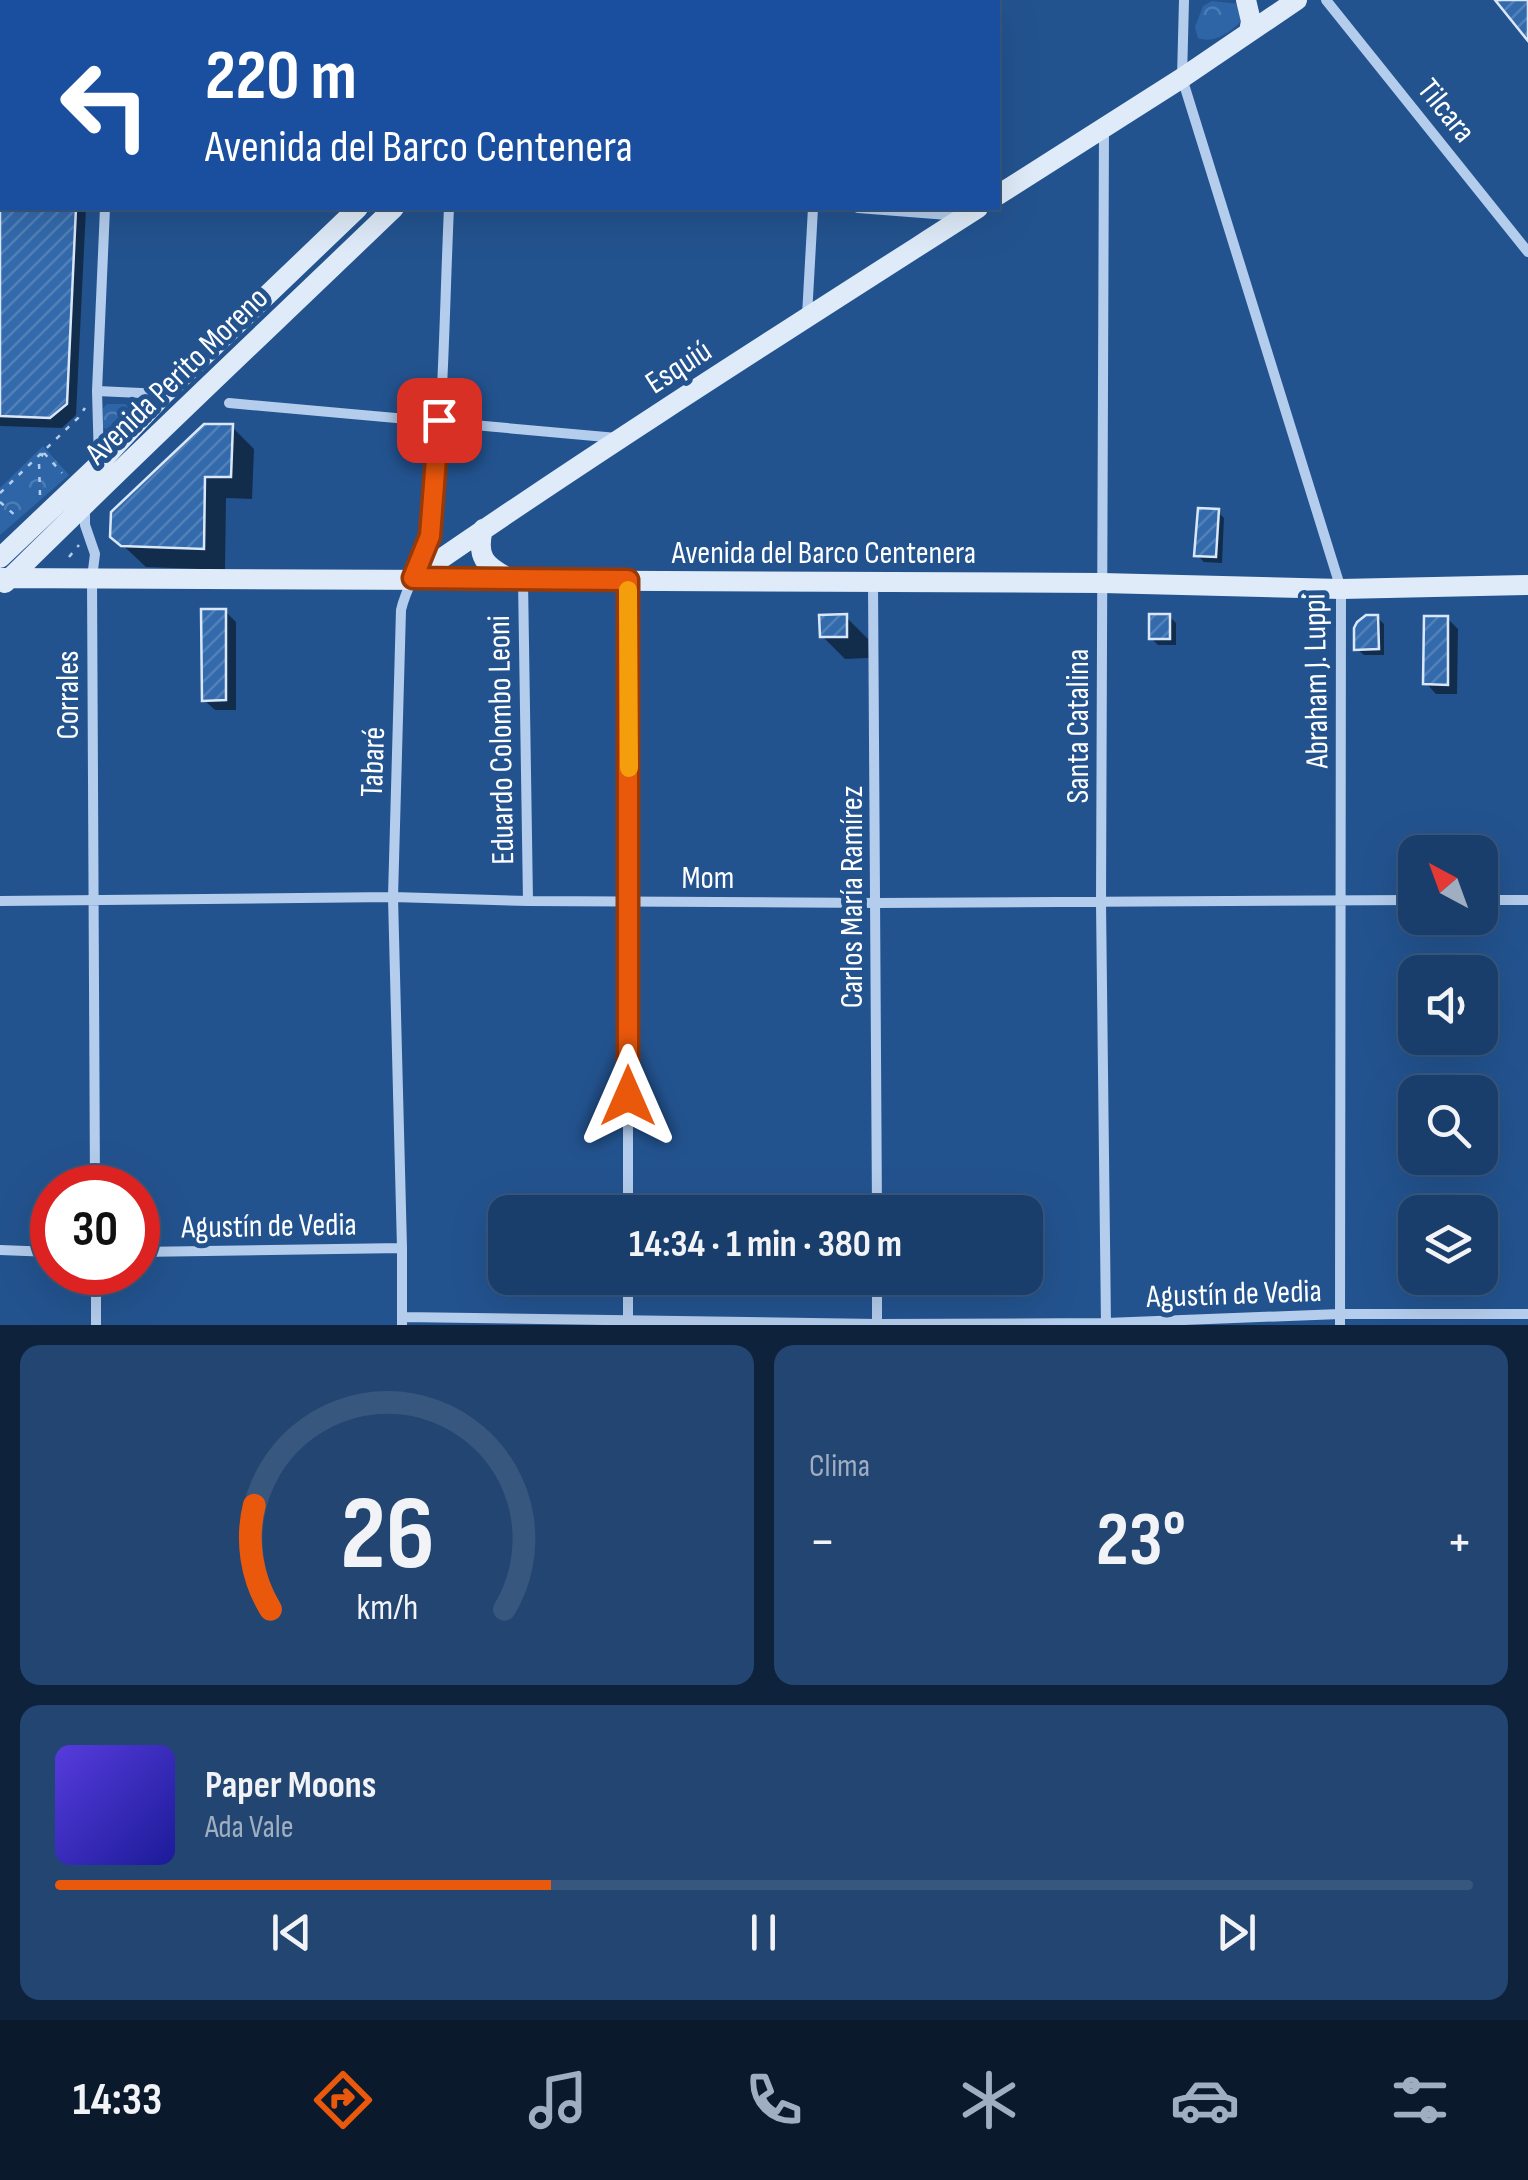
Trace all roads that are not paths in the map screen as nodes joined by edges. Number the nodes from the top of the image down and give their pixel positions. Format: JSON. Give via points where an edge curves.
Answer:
{"nodes":[{"id":1,"x":1184,"y":0,"type":"edge"},
{"id":2,"x":1246,"y":0,"type":"edge"},
{"id":3,"x":1296,"y":0,"type":"edge"},
{"id":4,"x":1326,"y":0,"type":"edge"},
{"id":5,"x":1249,"y":32,"type":"junction"},
{"id":6,"x":1182,"y":78,"type":"junction"},
{"id":7,"x":1104,"y":127,"type":"junction"},
{"id":8,"x":1000,"y":194,"type":"edge"},
{"id":9,"x":104,"y":210,"type":"edge"},
{"id":10,"x":356,"y":210,"type":"edge"},
{"id":11,"x":392,"y":210,"type":"edge"},
{"id":12,"x":449,"y":210,"type":"edge"},
{"id":13,"x":813,"y":210,"type":"edge"},
{"id":14,"x":914,"y":210,"type":"edge"},
{"id":15,"x":971,"y":212,"type":"edge"},
{"id":16,"x":1528,"y":252,"type":"edge"},
{"id":17,"x":807,"y":318,"type":"junction"},
{"id":18,"x":97,"y":390,"type":"junction"},
{"id":19,"x":164,"y":394,"type":"junction"},
{"id":20,"x":229,"y":403,"type":"dead end"},
{"id":21,"x":439,"y":420,"type":"junction"},
{"id":22,"x":622,"y":438,"type":"junction"},
{"id":23,"x":99,"y":464,"type":"junction"},
{"id":24,"x":85,"y":504,"type":"junction"},
{"id":25,"x":483,"y":529,"type":"junction"},
{"id":26,"x":0,"y":558,"type":"edge"},
{"id":27,"x":92,"y":578,"type":"junction"},
{"id":28,"x":413,"y":578,"type":"junction"},
{"id":29,"x":517,"y":579,"type":"junction"},
{"id":30,"x":628,"y":580,"type":"junction"},
{"id":31,"x":3,"y":581,"type":"edge"},
{"id":32,"x":872,"y":582,"type":"junction"},
{"id":33,"x":1102,"y":582,"type":"junction"},
{"id":34,"x":1528,"y":585,"type":"edge"},
{"id":35,"x":1341,"y":589,"type":"junction"},
{"id":36,"x":393,"y":897,"type":"junction"},
{"id":37,"x":92,"y":900,"type":"junction"},
{"id":38,"x":1342,"y":900,"type":"junction"},
{"id":39,"x":1398,"y":900,"type":"edge"},
{"id":40,"x":1498,"y":900,"type":"edge"},
{"id":41,"x":1528,"y":900,"type":"edge"},
{"id":42,"x":0,"y":901,"type":"edge"},
{"id":43,"x":528,"y":901,"type":"junction"},
{"id":44,"x":629,"y":901,"type":"junction"},
{"id":45,"x":876,"y":903,"type":"junction"},
{"id":46,"x":1101,"y":903,"type":"junction"},
{"id":47,"x":95,"y":1165,"type":"edge"},
{"id":48,"x":628,"y":1195,"type":"edge"},
{"id":49,"x":877,"y":1195,"type":"edge"},
{"id":50,"x":402,"y":1248,"type":"junction"},
{"id":51,"x":0,"y":1250,"type":"edge"},
{"id":52,"x":30,"y":1251,"type":"edge"},
{"id":53,"x":160,"y":1252,"type":"edge"},
{"id":54,"x":96,"y":1295,"type":"edge"},
{"id":55,"x":628,"y":1295,"type":"edge"},
{"id":56,"x":877,"y":1295,"type":"edge"},
{"id":57,"x":1528,"y":1314,"type":"edge"},
{"id":58,"x":1340,"y":1320,"type":"edge"},
{"id":59,"x":402,"y":1321,"type":"edge"},
{"id":60,"x":628,"y":1323,"type":"edge"},
{"id":61,"x":877,"y":1324,"type":"edge"},
{"id":62,"x":1106,"y":1324,"type":"edge"},
{"id":63,"x":96,"y":1325,"type":"edge"}],
"edges":[{"from":1,"to":6,"type":"street","name":"Abraham J. Luppi"},
{"from":2,"to":5,"type":"main road"},
{"from":3,"to":5,"type":"main road"},
{"from":4,"to":16,"type":"street","name":"Tilcara"},
{"from":5,"to":6,"type":"main road"},
{"from":6,"to":7,"type":"main road"},
{"from":6,"to":35,"type":"street","name":"Abraham J. Luppi"},
{"from":7,"to":8,"type":"main road"},
{"from":7,"to":33,"type":"street","name":"Santa Catalina"},
{"from":9,"to":18,"type":"street"},
{"from":10,"to":19,"type":"main road","name":"Avenida Perito Moreno"},
{"from":11,"to":24,"type":"main road","name":"Avenida Perito Moreno"},
{"from":12,"to":21,"type":"street","name":"Tabaré"},
{"from":13,"to":17,"type":"street"},
{"from":14,"to":15,"type":"street"},
{"from":15,"to":17,"type":"main road","name":"Esquiú"},
{"from":17,"to":22,"type":"main road","name":"Esquiú"},
{"from":18,"to":19,"type":"street"},
{"from":18,"to":23,"type":"street"},
{"from":19,"to":23,"type":"main road","name":"Avenida Perito Moreno"},
{"from":20,"to":21,"type":"street"},
{"from":21,"to":22,"type":"street"},
{"from":21,"to":28,"type":"street","name":"Tabaré","via":[[430,536]]},
{"from":22,"to":25,"type":"main road","name":"Esquiú"},
{"from":23,"to":24,"type":"street"},
{"from":23,"to":26,"type":"main road","name":"Avenida Perito Moreno"},
{"from":24,"to":27,"type":"street","name":"Corrales","via":[[95,554]]},
{"from":24,"to":31,"type":"main road","name":"Avenida Perito Moreno"},
{"from":25,"to":28,"type":"main road","name":"Esquiú"},
{"from":25,"to":29,"type":"main road","via":[[482,557]]},
{"from":27,"to":28,"type":"main road","name":"Avenida del Barco Centenera"},
{"from":27,"to":31,"type":"main road","name":"Avenida del Barco Centenera"},
{"from":27,"to":37,"type":"street","name":"Corrales"},
{"from":28,"to":29,"type":"main road","name":"Avenida del Barco Centenera"},
{"from":28,"to":36,"type":"street","name":"Tabaré","via":[[401,610]]},
{"from":29,"to":30,"type":"main road","name":"Avenida del Barco Centenera"},
{"from":29,"to":43,"type":"street","name":"Eduardo Colombo Leoni"},
{"from":30,"to":32,"type":"main road","name":"Avenida del Barco Centenera"},
{"from":30,"to":44,"type":"street"},
{"from":32,"to":33,"type":"main road","name":"Avenida del Barco Centenera"},
{"from":32,"to":45,"type":"street","name":"Carlos María Ramírez"},
{"from":33,"to":35,"type":"main road","name":"Avenida del Barco Centenera"},
{"from":33,"to":46,"type":"street","name":"Santa Catalina"},
{"from":34,"to":35,"type":"main road","name":"Avenida del Barco Centenera"},
{"from":35,"to":38,"type":"street","name":"Abraham J. Luppi"},
{"from":36,"to":37,"type":"street","name":"Mom"},
{"from":36,"to":43,"type":"street","name":"Mom"},
{"from":36,"to":50,"type":"street","name":"Tabaré"},
{"from":37,"to":42,"type":"street","name":"Mom"},
{"from":37,"to":47,"type":"street","name":"Corrales"},
{"from":38,"to":39,"type":"street","name":"Mom"},
{"from":38,"to":46,"type":"street","name":"Mom"},
{"from":38,"to":58,"type":"street","name":"Abraham J. Luppi"},
{"from":40,"to":41,"type":"street"},
{"from":43,"to":44,"type":"street","name":"Mom"},
{"from":44,"to":45,"type":"street","name":"Mom"},
{"from":44,"to":48,"type":"street"},
{"from":45,"to":46,"type":"street","name":"Mom"},
{"from":45,"to":49,"type":"street","name":"Carlos María Ramírez"},
{"from":46,"to":62,"type":"street","name":"Santa Catalina"},
{"from":50,"to":53,"type":"street","name":"Agustín de Vedia"},
{"from":50,"to":59,"type":"street","name":"Tabaré"},
{"from":51,"to":52,"type":"street"},
{"from":54,"to":63,"type":"street"},
{"from":55,"to":60,"type":"street"},
{"from":56,"to":61,"type":"street"},
{"from":57,"to":58,"type":"street","name":"Agustín de Vedia"},
{"from":58,"to":62,"type":"street","name":"Agustín de Vedia"},
{"from":59,"to":60,"type":"street","name":"Agustín de Vedia"},
{"from":60,"to":61,"type":"street","name":"Agustín de Vedia"},
{"from":61,"to":62,"type":"street","name":"Agustín de Vedia"}]}
